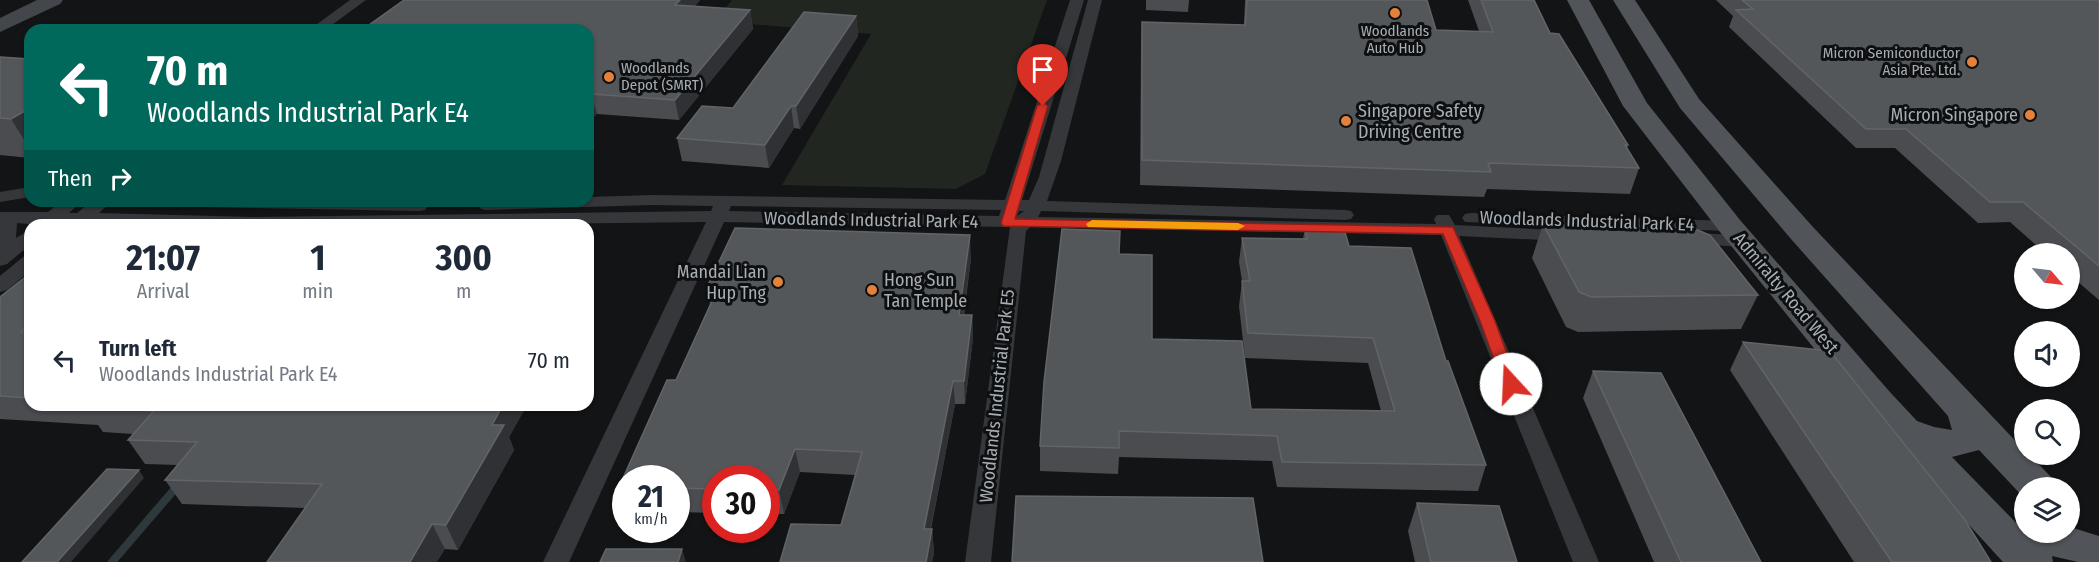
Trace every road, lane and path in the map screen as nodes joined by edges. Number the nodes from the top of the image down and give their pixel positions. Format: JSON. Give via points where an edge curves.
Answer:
{"nodes":[{"id":1,"x":21,"y":0,"type":"edge"},
{"id":2,"x":53,"y":0,"type":"edge"},
{"id":3,"x":359,"y":0,"type":"edge"},
{"id":4,"x":374,"y":0,"type":"edge"},
{"id":5,"x":1077,"y":0,"type":"edge"},
{"id":6,"x":1095,"y":0,"type":"edge"},
{"id":7,"x":1578,"y":0,"type":"edge"},
{"id":8,"x":1623,"y":0,"type":"edge"},
{"id":9,"x":0,"y":10,"type":"edge"},
{"id":10,"x":324,"y":24,"type":"edge"},
{"id":11,"x":340,"y":24,"type":"edge"},
{"id":12,"x":0,"y":26,"type":"edge"},
{"id":13,"x":24,"y":193,"type":"edge"},
{"id":14,"x":0,"y":198,"type":"edge"},
{"id":15,"x":24,"y":200,"type":"edge"},
{"id":16,"x":594,"y":202,"type":"edge"},
{"id":17,"x":1035,"y":206,"type":"junction"},
{"id":18,"x":66,"y":207,"type":"edge"},
{"id":19,"x":95,"y":207,"type":"edge"},
{"id":20,"x":721,"y":209,"type":"junction"},
{"id":21,"x":1095,"y":216,"type":"junction"},
{"id":22,"x":0,"y":219,"type":"edge"},
{"id":23,"x":52,"y":219,"type":"edge"},
{"id":24,"x":80,"y":219,"type":"edge"},
{"id":25,"x":361,"y":219,"type":"edge"},
{"id":26,"x":24,"y":220,"type":"edge"},
{"id":27,"x":1015,"y":220,"type":"junction"},
{"id":28,"x":1445,"y":223,"type":"junction"},
{"id":29,"x":1736,"y":233,"type":"junction"},
{"id":30,"x":24,"y":241,"type":"edge"},
{"id":31,"x":0,"y":250,"type":"edge"},
{"id":32,"x":0,"y":260,"type":"edge"},
{"id":33,"x":24,"y":268,"type":"edge"},
{"id":34,"x":0,"y":286,"type":"edge"},
{"id":35,"x":1964,"y":411,"type":"junction"},
{"id":36,"x":1900,"y":427,"type":"junction"},
{"id":37,"x":2027,"y":477,"type":"edge"},
{"id":38,"x":2080,"y":531,"type":"edge"},
{"id":39,"x":2099,"y":552,"type":"edge"},
{"id":40,"x":556,"y":562,"type":"edge"},
{"id":41,"x":978,"y":562,"type":"edge"},
{"id":42,"x":1586,"y":562,"type":"edge"},
{"id":43,"x":2028,"y":562,"type":"edge"},
{"id":44,"x":2032,"y":562,"type":"edge"}],
"edges":[{"from":1,"to":9,"type":"main road"},
{"from":2,"to":12,"type":"main road"},
{"from":3,"to":10,"type":"street"},
{"from":4,"to":11,"type":"street"},
{"from":5,"to":27,"type":"street","name":"Woodlands Industrial Park E5"},
{"from":6,"to":17,"type":"street","name":"Woodlands Industrial Park E5","via":[[1047,176]]},
{"from":7,"to":29,"type":"main road","name":"Admiralty Road West","via":[[1636,106]]},
{"from":8,"to":35,"type":"main road","via":[[1689,103]]},
{"from":13,"to":14,"type":"street"},
{"from":14,"to":15,"type":"street"},
{"from":16,"to":20,"type":"street","name":"Woodlands Industrial Park E4","via":[[652,200]]},
{"from":17,"to":21,"type":"street","name":"Woodlands Industrial Park E4"},
{"from":17,"to":27,"type":"street","name":"Woodlands Industrial Park E5"},
{"from":18,"to":23,"type":"street"},
{"from":19,"to":24,"type":"street"},
{"from":20,"to":25,"type":"street","name":"Woodlands Industrial Park E4"},
{"from":20,"to":27,"type":"street","name":"Woodlands Industrial Park E4","via":[[934,213]]},
{"from":20,"to":40,"type":"street"},
{"from":21,"to":27,"type":"street","name":"Woodlands Industrial Park E4"},
{"from":21,"to":28,"type":"street","name":"Woodlands Industrial Park E4"},
{"from":22,"to":26,"type":"street","name":"Woodlands Industrial Park E4"},
{"from":22,"to":31,"type":"street","via":[[8,223],[6,242]]},
{"from":27,"to":41,"type":"street","name":"Woodlands Industrial Park E5"},
{"from":28,"to":29,"type":"street","name":"Woodlands Industrial Park E4"},
{"from":28,"to":42,"type":"street"},
{"from":29,"to":36,"type":"main road","name":"Admiralty Road West"},
{"from":30,"to":32,"type":"street"},
{"from":33,"to":34,"type":"street"},
{"from":35,"to":36,"type":"main road","via":[[1971,435],[1959,443],[1929,440]]},
{"from":35,"to":37,"type":"main road"},
{"from":36,"to":43,"type":"main road","name":"Admiralty Road West"},
{"from":38,"to":39,"type":"main road"},
{"from":39,"to":44,"type":"main road","via":[[2078,543],[2044,540],[2033,547]]}]}
